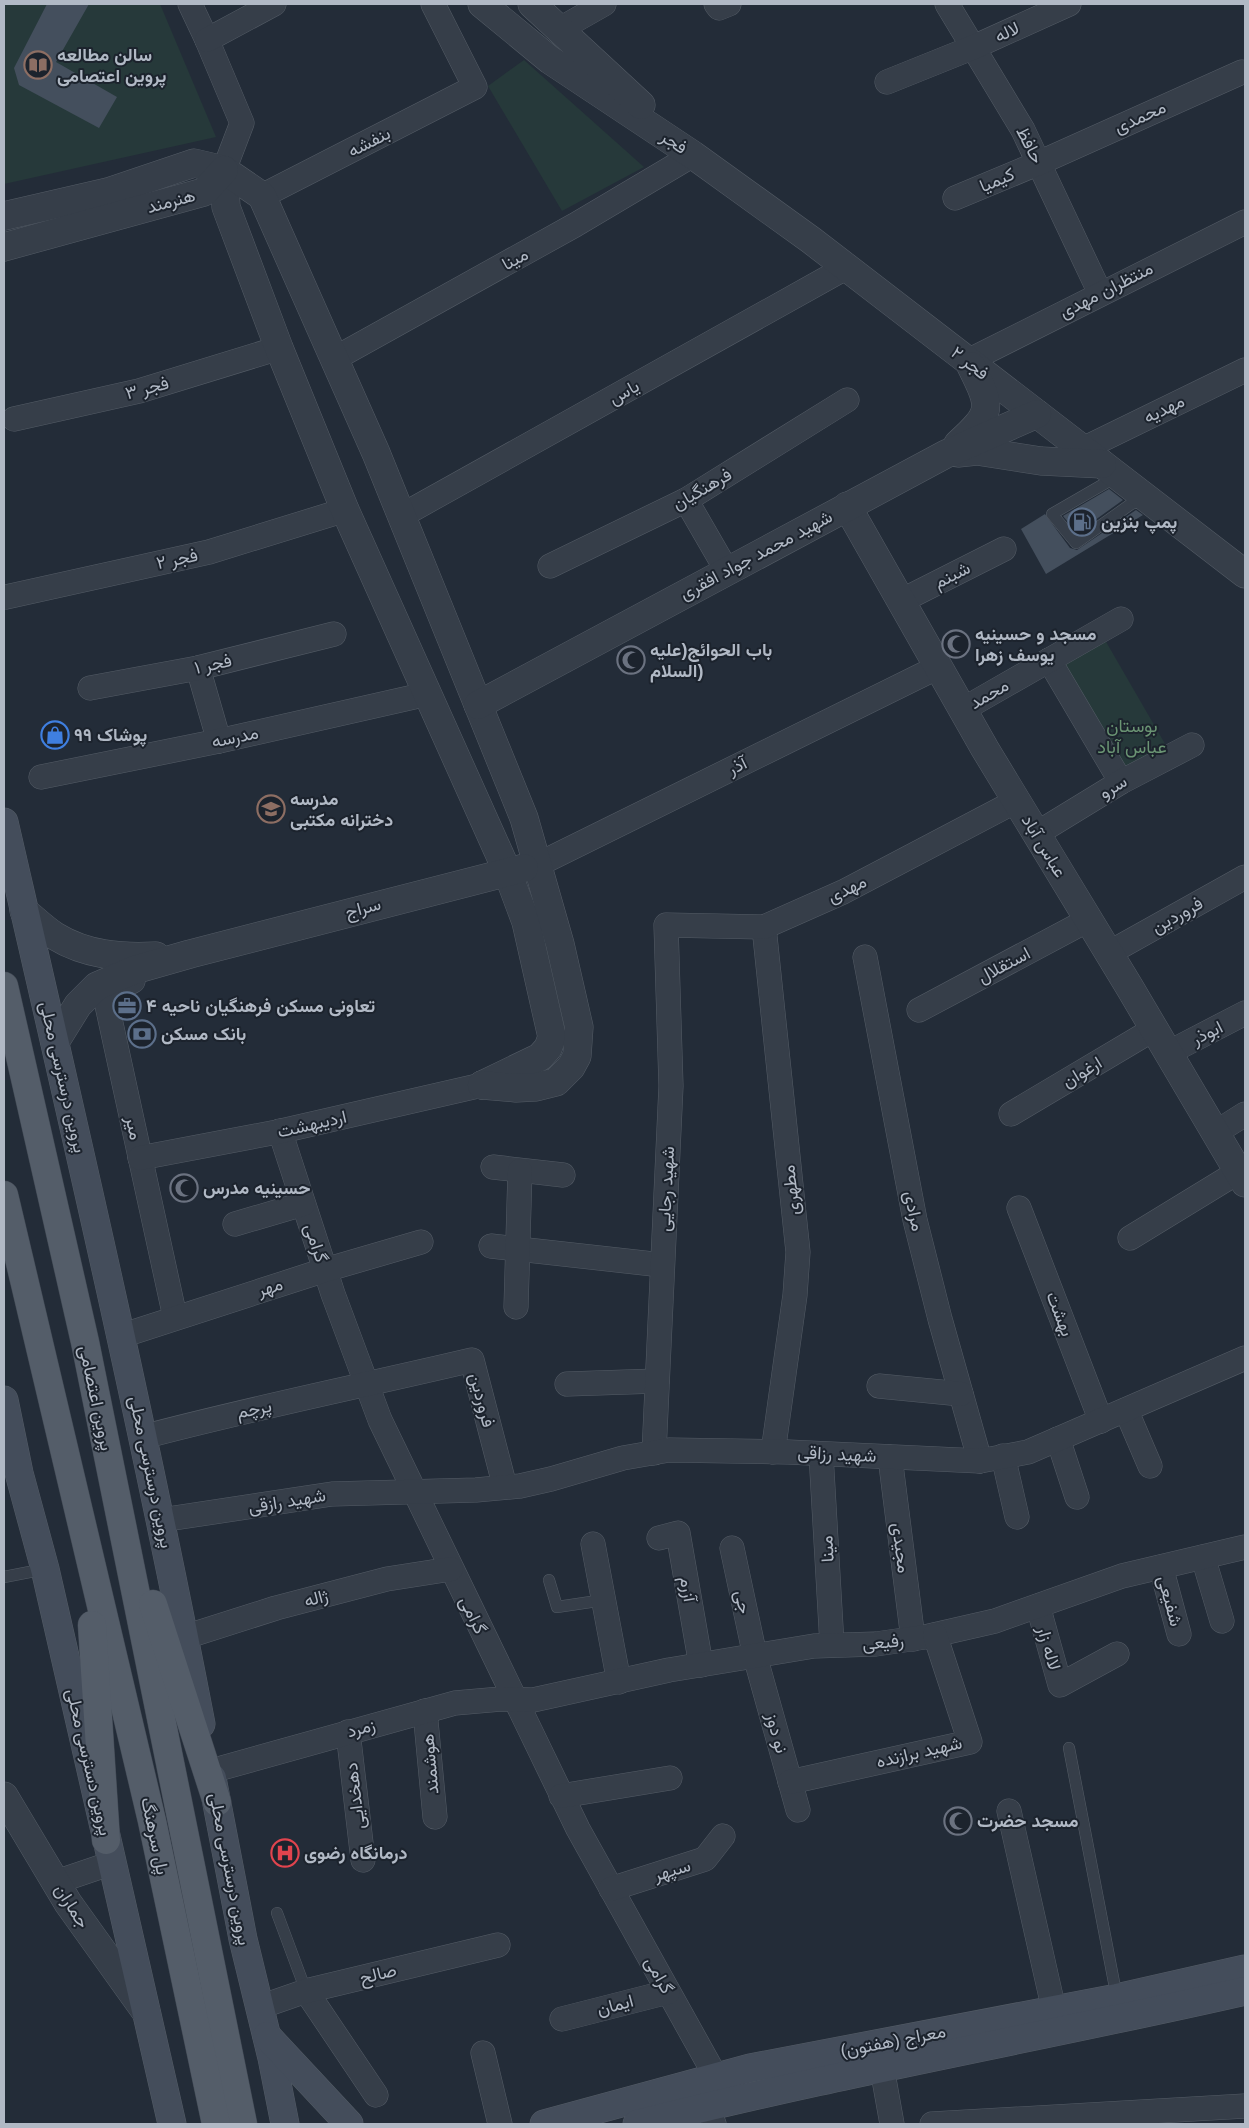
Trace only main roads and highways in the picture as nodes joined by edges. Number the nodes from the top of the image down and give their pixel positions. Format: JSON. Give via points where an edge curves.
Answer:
{"nodes":[{"id":1,"x":4,"y":822,"type":"edge"},
{"id":2,"x":4,"y":986,"type":"edge"},
{"id":3,"x":4,"y":1196,"type":"edge"},
{"id":4,"x":4,"y":1400,"type":"edge"},
{"id":5,"x":12,"y":1463,"type":"edge"},
{"id":6,"x":111,"y":1471,"type":"junction"},
{"id":7,"x":88,"y":1548,"type":"junction"},
{"id":8,"x":217,"y":1802,"type":"junction"},
{"id":9,"x":180,"y":1812,"type":"joint"},
{"id":10,"x":109,"y":1851,"type":"junction"},
{"id":11,"x":1245,"y":1969,"type":"edge"},
{"id":12,"x":1245,"y":1992,"type":"edge"},
{"id":13,"x":270,"y":2047,"type":"junction"},
{"id":14,"x":163,"y":2089,"type":"junction"},
{"id":15,"x":710,"y":2116,"type":"edge"},
{"id":16,"x":167,"y":2124,"type":"edge"},
{"id":17,"x":172,"y":2124,"type":"edge"},
{"id":18,"x":176,"y":2124,"type":"edge"},
{"id":19,"x":216,"y":2124,"type":"edge"},
{"id":20,"x":243,"y":2124,"type":"edge"},
{"id":21,"x":274,"y":2124,"type":"edge"},
{"id":22,"x":285,"y":2124,"type":"edge"},
{"id":23,"x":349,"y":2124,"type":"edge"},
{"id":24,"x":544,"y":2124,"type":"edge"},
{"id":25,"x":637,"y":2124,"type":"edge"}],
"edges":[{"from":1,"to":8,"type":"main road","name":"پروین درسترسی محلی","via":[[143,1437]]},
{"from":2,"to":6,"type":"main road","name":"پروین اعتصامی"},
{"from":3,"to":7,"type":"main road"},
{"from":4,"to":5,"type":"main road","name":"پروین دسترسی محلی"},
{"from":5,"to":10,"type":"main road","name":"پروین دسترسی محلی","via":[[45,1569]]},
{"from":6,"to":8,"type":"main road"},
{"from":6,"to":9,"type":"main road","name":"پروین اعتصامی"},
{"from":7,"to":10,"type":"main road"},
{"from":7,"to":19,"type":"main road","name":"پل سرهنگ","via":[[152,1821]]},
{"from":8,"to":13,"type":"main road","name":"پروین درسترسی محلی","via":[[243,1939]]},
{"from":9,"to":20,"type":"main road","name":"پل سرهنگ"},
{"from":10,"to":14,"type":"main road","name":"پروین دسترسی محلی"},
{"from":11,"to":24,"type":"main road","name":"معراج (هفتون)","via":[[1117,1998],[750,2068]]},
{"from":12,"to":15,"type":"main road","name":"معراج (هفتون)","via":[[882,2068]]},
{"from":13,"to":21,"type":"main road"},
{"from":13,"to":22,"type":"main road","name":"پروین درسترسی محلی"},
{"from":13,"to":23,"type":"main road"},
{"from":14,"to":16,"type":"main road"},
{"from":14,"to":17,"type":"main road","name":"پروین دسترسی محلی"},
{"from":14,"to":18,"type":"main road"},
{"from":15,"to":25,"type":"main road","name":"معراج (هفتون)"}]}
